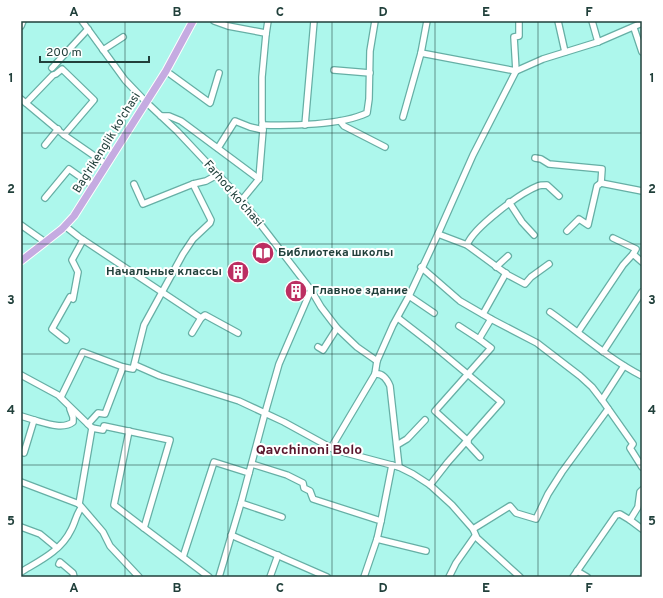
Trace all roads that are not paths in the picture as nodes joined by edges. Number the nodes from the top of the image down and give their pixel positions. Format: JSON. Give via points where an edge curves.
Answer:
{"nodes":[{"id":1,"x":23,"y":21,"type":"edge"},
{"id":2,"x":82,"y":21,"type":"edge"},
{"id":3,"x":193,"y":21,"type":"edge"},
{"id":4,"x":214,"y":21,"type":"edge"},
{"id":5,"x":268,"y":21,"type":"edge"},
{"id":6,"x":314,"y":21,"type":"edge"},
{"id":7,"x":374,"y":21,"type":"edge"},
{"id":8,"x":428,"y":21,"type":"edge"},
{"id":9,"x":520,"y":21,"type":"edge"},
{"id":10,"x":558,"y":21,"type":"edge"},
{"id":11,"x":592,"y":21,"type":"edge"},
{"id":12,"x":642,"y":23,"type":"edge"},
{"id":13,"x":21,"y":26,"type":"edge"},
{"id":14,"x":634,"y":28,"type":"junction"},
{"id":15,"x":88,"y":29,"type":"junction"},
{"id":16,"x":266,"y":34,"type":"junction"},
{"id":17,"x":123,"y":37,"type":"dead end"},
{"id":18,"x":598,"y":42,"type":"junction"},
{"id":19,"x":103,"y":50,"type":"junction"},
{"id":20,"x":564,"y":52,"type":"junction"},
{"id":21,"x":642,"y":52,"type":"edge"},
{"id":22,"x":421,"y":53,"type":"junction"},
{"id":23,"x":52,"y":68,"type":"dead end"},
{"id":24,"x":334,"y":70,"type":"dead end"},
{"id":25,"x":166,"y":71,"type":"junction"},
{"id":26,"x":516,"y":71,"type":"junction"},
{"id":27,"x":219,"y":73,"type":"dead end"},
{"id":28,"x":370,"y":73,"type":"junction"},
{"id":29,"x":21,"y":98,"type":"edge"},
{"id":30,"x":146,"y":102,"type":"junction"},
{"id":31,"x":26,"y":103,"type":"junction"},
{"id":32,"x":161,"y":116,"type":"junction"},
{"id":33,"x":403,"y":117,"type":"dead end"},
{"id":34,"x":340,"y":121,"type":"junction"},
{"id":35,"x":305,"y":124,"type":"junction"},
{"id":36,"x":263,"y":128,"type":"junction"},
{"id":37,"x":58,"y":129,"type":"junction"},
{"id":38,"x":64,"y":135,"type":"junction"},
{"id":39,"x":45,"y":145,"type":"dead end"},
{"id":40,"x":385,"y":147,"type":"dead end"},
{"id":41,"x":218,"y":148,"type":"junction"},
{"id":42,"x":535,"y":158,"type":"dead end"},
{"id":43,"x":106,"y":164,"type":"junction"},
{"id":44,"x":217,"y":176,"type":"junction"},
{"id":45,"x":259,"y":179,"type":"junction"},
{"id":46,"x":601,"y":183,"type":"junction"},
{"id":47,"x":134,"y":184,"type":"dead end"},
{"id":48,"x":193,"y":184,"type":"junction"},
{"id":49,"x":93,"y":186,"type":"junction"},
{"id":50,"x":642,"y":191,"type":"edge"},
{"id":51,"x":559,"y":196,"type":"dead end"},
{"id":52,"x":45,"y":198,"type":"dead end"},
{"id":53,"x":242,"y":201,"type":"junction"},
{"id":54,"x":509,"y":202,"type":"junction"},
{"id":55,"x":21,"y":225,"type":"edge"},
{"id":56,"x":65,"y":226,"type":"junction"},
{"id":57,"x":567,"y":231,"type":"dead end"},
{"id":58,"x":438,"y":234,"type":"junction"},
{"id":59,"x":534,"y":236,"type":"dead end"},
{"id":60,"x":613,"y":238,"type":"dead end"},
{"id":61,"x":83,"y":240,"type":"junction"},
{"id":62,"x":45,"y":242,"type":"junction"},
{"id":63,"x":467,"y":245,"type":"junction"},
{"id":64,"x":633,"y":254,"type":"junction"},
{"id":65,"x":508,"y":256,"type":"dead end"},
{"id":66,"x":21,"y":261,"type":"edge"},
{"id":67,"x":642,"y":262,"type":"edge"},
{"id":68,"x":549,"y":264,"type":"dead end"},
{"id":69,"x":496,"y":267,"type":"junction"},
{"id":70,"x":422,"y":268,"type":"junction"},
{"id":71,"x":506,"y":274,"type":"junction"},
{"id":72,"x":311,"y":290,"type":"junction"},
{"id":73,"x":162,"y":292,"type":"junction"},
{"id":74,"x":642,"y":292,"type":"edge"},
{"id":75,"x":409,"y":296,"type":"junction"},
{"id":76,"x":550,"y":312,"type":"dead end"},
{"id":77,"x":434,"y":313,"type":"dead end"},
{"id":78,"x":483,"y":314,"type":"junction"},
{"id":79,"x":201,"y":318,"type":"junction"},
{"id":80,"x":398,"y":318,"type":"junction"},
{"id":81,"x":490,"y":319,"type":"junction"},
{"id":82,"x":459,"y":326,"type":"dead end"},
{"id":83,"x":337,"y":328,"type":"junction"},
{"id":84,"x":578,"y":332,"type":"junction"},
{"id":85,"x":192,"y":333,"type":"dead end"},
{"id":86,"x":238,"y":333,"type":"dead end"},
{"id":87,"x":479,"y":339,"type":"junction"},
{"id":88,"x":66,"y":340,"type":"dead end"},
{"id":89,"x":318,"y":347,"type":"dead end"},
{"id":90,"x":603,"y":352,"type":"junction"},
{"id":91,"x":377,"y":361,"type":"junction"},
{"id":92,"x":135,"y":365,"type":"junction"},
{"id":93,"x":624,"y":366,"type":"junction"},
{"id":94,"x":123,"y":367,"type":"junction"},
{"id":95,"x":375,"y":374,"type":"junction"},
{"id":96,"x":21,"y":375,"type":"edge"},
{"id":97,"x":468,"y":375,"type":"junction"},
{"id":98,"x":642,"y":376,"type":"edge"},
{"id":99,"x":60,"y":397,"type":"junction"},
{"id":100,"x":602,"y":400,"type":"junction"},
{"id":101,"x":69,"y":406,"type":"junction"},
{"id":102,"x":608,"y":408,"type":"junction"},
{"id":103,"x":264,"y":413,"type":"junction"},
{"id":104,"x":21,"y":416,"type":"edge"},
{"id":105,"x":34,"y":420,"type":"junction"},
{"id":106,"x":425,"y":420,"type":"dead end"},
{"id":107,"x":90,"y":426,"type":"junction"},
{"id":108,"x":129,"y":431,"type":"junction"},
{"id":109,"x":468,"y":441,"type":"junction"},
{"id":110,"x":397,"y":445,"type":"junction"},
{"id":111,"x":332,"y":448,"type":"junction"},
{"id":112,"x":21,"y":452,"type":"edge"},
{"id":113,"x":480,"y":457,"type":"dead end"},
{"id":114,"x":252,"y":464,"type":"junction"},
{"id":115,"x":392,"y":465,"type":"junction"},
{"id":116,"x":400,"y":467,"type":"junction"},
{"id":117,"x":642,"y":467,"type":"edge"},
{"id":118,"x":249,"y":473,"type":"junction"},
{"id":119,"x":21,"y":482,"type":"edge"},
{"id":120,"x":430,"y":485,"type":"junction"},
{"id":121,"x":642,"y":490,"type":"edge"},
{"id":122,"x":241,"y":504,"type":"junction"},
{"id":123,"x":80,"y":506,"type":"junction"},
{"id":124,"x":282,"y":517,"type":"dead end"},
{"id":125,"x":630,"y":520,"type":"junction"},
{"id":126,"x":381,"y":521,"type":"junction"},
{"id":127,"x":21,"y":527,"type":"edge"},
{"id":128,"x":144,"y":528,"type":"junction"},
{"id":129,"x":473,"y":529,"type":"junction"},
{"id":130,"x":642,"y":529,"type":"edge"},
{"id":131,"x":231,"y":535,"type":"junction"},
{"id":132,"x":475,"y":536,"type":"junction"},
{"id":133,"x":377,"y":539,"type":"junction"},
{"id":134,"x":57,"y":548,"type":"junction"},
{"id":135,"x":426,"y":551,"type":"dead end"},
{"id":136,"x":278,"y":555,"type":"junction"},
{"id":137,"x":183,"y":557,"type":"junction"},
{"id":138,"x":59,"y":564,"type":"dead end"},
{"id":139,"x":577,"y":571,"type":"junction"},
{"id":140,"x":21,"y":572,"type":"edge"},
{"id":141,"x":74,"y":577,"type":"edge"},
{"id":142,"x":139,"y":577,"type":"edge"},
{"id":143,"x":208,"y":577,"type":"edge"},
{"id":144,"x":219,"y":577,"type":"edge"},
{"id":145,"x":270,"y":577,"type":"edge"},
{"id":146,"x":327,"y":577,"type":"edge"},
{"id":147,"x":364,"y":577,"type":"edge"},
{"id":148,"x":449,"y":577,"type":"edge"},
{"id":149,"x":520,"y":577,"type":"edge"},
{"id":150,"x":573,"y":577,"type":"edge"},
{"id":151,"x":587,"y":577,"type":"edge"}],
"edges":[{"from":1,"to":13,"type":"street"},
{"from":2,"to":15,"type":"street","name":"Farhod ko'chasi"},
{"from":3,"to":25,"type":"main road","name":"Bag'rikenglik ko'chasi"},
{"from":4,"to":16,"type":"street"},
{"from":5,"to":16,"type":"street"},
{"from":6,"to":35,"type":"street"},
{"from":7,"to":28,"type":"street"},
{"from":8,"to":22,"type":"street"},
{"from":9,"to":26,"type":"street","via":[[519,36],[514,37]]},
{"from":10,"to":20,"type":"street"},
{"from":11,"to":18,"type":"street"},
{"from":12,"to":14,"type":"street"},
{"from":14,"to":18,"type":"street"},
{"from":14,"to":21,"type":"street"},
{"from":15,"to":19,"type":"street","name":"Farhod ko'chasi"},
{"from":15,"to":23,"type":"street"},
{"from":16,"to":36,"type":"street","via":[[262,77]]},
{"from":17,"to":19,"type":"street"},
{"from":18,"to":20,"type":"street"},
{"from":19,"to":30,"type":"street","name":"Farhod ko'chasi","via":[[125,80]]},
{"from":20,"to":26,"type":"street"},
{"from":22,"to":26,"type":"street"},
{"from":22,"to":33,"type":"street"},
{"from":24,"to":28,"type":"street"},
{"from":25,"to":27,"type":"street","via":[[210,103]]},
{"from":25,"to":30,"type":"main road","name":"Bag'rikenglik ko'chasi"},
{"from":26,"to":58,"type":"street","via":[[473,155]]},
{"from":28,"to":34,"type":"street","via":[[368,112]]},
{"from":29,"to":31,"type":"street"},
{"from":30,"to":32,"type":"street","name":"Farhod ko'chasi"},
{"from":30,"to":43,"type":"main road","name":"Bag'rikenglik ko'chasi"},
{"from":31,"to":37,"type":"street"},
{"from":31,"to":38,"type":"street","via":[[62,69],[94,100]]},
{"from":32,"to":41,"type":"street","via":[[181,121]]},
{"from":32,"to":44,"type":"street","name":"Farhod ko'chasi"},
{"from":34,"to":35,"type":"street"},
{"from":34,"to":40,"type":"street","via":[[344,126]]},
{"from":35,"to":36,"type":"street"},
{"from":36,"to":41,"type":"street","via":[[250,127],[235,121]]},
{"from":36,"to":45,"type":"street"},
{"from":37,"to":38,"type":"street"},
{"from":37,"to":39,"type":"street"},
{"from":38,"to":43,"type":"street"},
{"from":41,"to":45,"type":"street"},
{"from":42,"to":46,"type":"street","via":[[549,164],[602,168]]},
{"from":43,"to":49,"type":"main road","name":"Bag'rikenglik ko'chasi"},
{"from":44,"to":48,"type":"street"},
{"from":44,"to":53,"type":"street","name":"Farhod ko'chasi"},
{"from":45,"to":53,"type":"street"},
{"from":46,"to":50,"type":"street"},
{"from":46,"to":57,"type":"street","via":[[597,186],[588,225],[579,219]]},
{"from":47,"to":48,"type":"street","via":[[143,204]]},
{"from":48,"to":73,"type":"street","via":[[211,220],[183,254]]},
{"from":49,"to":52,"type":"street","via":[[69,169]]},
{"from":49,"to":56,"type":"main road","name":"Bag'rikenglik ko'chasi"},
{"from":51,"to":54,"type":"street","via":[[547,185],[539,185]]},
{"from":53,"to":72,"type":"street","name":"Farhod ko'chasi"},
{"from":54,"to":59,"type":"street"},
{"from":54,"to":63,"type":"street","via":[[469,238]]},
{"from":55,"to":62,"type":"street"},
{"from":56,"to":61,"type":"street"},
{"from":56,"to":62,"type":"main road","name":"Bag'rikenglik ko'chasi"},
{"from":58,"to":63,"type":"street"},
{"from":58,"to":70,"type":"street"},
{"from":60,"to":64,"type":"street","via":[[636,249]]},
{"from":61,"to":73,"type":"street"},
{"from":61,"to":88,"type":"street","via":[[72,260],[78,272],[75,294],[73,299],[70,297],[52,329]]},
{"from":62,"to":66,"type":"main road","name":"Bag'rikenglik ko'chasi"},
{"from":63,"to":69,"type":"street"},
{"from":64,"to":67,"type":"street"},
{"from":64,"to":84,"type":"street"},
{"from":65,"to":69,"type":"street"},
{"from":68,"to":71,"type":"street","via":[[525,284]]},
{"from":69,"to":71,"type":"street"},
{"from":70,"to":75,"type":"street"},
{"from":70,"to":78,"type":"street","via":[[460,301]]},
{"from":71,"to":78,"type":"street"},
{"from":72,"to":83,"type":"street","name":"Farhod ko'chasi"},
{"from":72,"to":103,"type":"street","via":[[279,364]]},
{"from":73,"to":79,"type":"street"},
{"from":73,"to":92,"type":"street","via":[[144,325]]},
{"from":74,"to":90,"type":"street"},
{"from":75,"to":77,"type":"street"},
{"from":75,"to":80,"type":"street"},
{"from":76,"to":84,"type":"street"},
{"from":78,"to":81,"type":"street"},
{"from":79,"to":85,"type":"street"},
{"from":79,"to":86,"type":"street","via":[[204,315]]},
{"from":80,"to":91,"type":"street"},
{"from":80,"to":97,"type":"street"},
{"from":81,"to":87,"type":"street"},
{"from":81,"to":100,"type":"street","via":[[537,343],[560,359],[592,387]]},
{"from":82,"to":87,"type":"street"},
{"from":83,"to":89,"type":"street","via":[[323,350]]},
{"from":83,"to":91,"type":"street","name":"Farhod ko'chasi"},
{"from":84,"to":90,"type":"street"},
{"from":87,"to":97,"type":"street","via":[[491,348]]},
{"from":90,"to":93,"type":"street"},
{"from":91,"to":95,"type":"street"},
{"from":92,"to":94,"type":"street","via":[[133,369]]},
{"from":92,"to":103,"type":"street","via":[[174,381],[239,401]]},
{"from":93,"to":98,"type":"street"},
{"from":93,"to":100,"type":"street"},
{"from":94,"to":99,"type":"street","via":[[83,352]]},
{"from":94,"to":107,"type":"street","via":[[105,414],[98,413]]},
{"from":95,"to":110,"type":"street","via":[[383,376],[390,386]]},
{"from":95,"to":111,"type":"street"},
{"from":96,"to":99,"type":"street"},
{"from":97,"to":109,"type":"street","via":[[501,402]]},
{"from":97,"to":109,"type":"street","via":[[434,411]]},
{"from":99,"to":101,"type":"street"},
{"from":100,"to":102,"type":"street"},
{"from":101,"to":105,"type":"street","via":[[73,417],[70,424],[64,426]]},
{"from":101,"to":107,"type":"street"},
{"from":102,"to":117,"type":"street","via":[[633,444],[630,448]]},
{"from":102,"to":129,"type":"street","via":[[562,472],[536,519],[516,513],[510,506]]},
{"from":103,"to":111,"type":"street"},
{"from":103,"to":114,"type":"street"},
{"from":104,"to":105,"type":"street"},
{"from":105,"to":112,"type":"street","via":[[24,453]]},
{"from":106,"to":110,"type":"street","via":[[407,439]]},
{"from":107,"to":108,"type":"street","via":[[104,430],[104,426]]},
{"from":107,"to":123,"type":"street"},
{"from":108,"to":128,"type":"street","via":[[114,505]]},
{"from":108,"to":128,"type":"street","via":[[170,440]]},
{"from":109,"to":113,"type":"street"},
{"from":109,"to":120,"type":"street"},
{"from":110,"to":116,"type":"street"},
{"from":111,"to":115,"type":"street"},
{"from":114,"to":118,"type":"street"},
{"from":114,"to":126,"type":"street","via":[[303,483],[304,488],[310,491],[314,498]]},
{"from":115,"to":116,"type":"street"},
{"from":115,"to":126,"type":"street"},
{"from":116,"to":120,"type":"street"},
{"from":118,"to":122,"type":"street"},
{"from":118,"to":137,"type":"street","via":[[214,462]]},
{"from":119,"to":123,"type":"street"},
{"from":120,"to":129,"type":"street"},
{"from":121,"to":125,"type":"street","via":[[638,507]]},
{"from":122,"to":124,"type":"street"},
{"from":122,"to":131,"type":"street"},
{"from":123,"to":134,"type":"street","via":[[71,531]]},
{"from":123,"to":142,"type":"street","via":[[103,532],[110,546]]},
{"from":125,"to":130,"type":"street"},
{"from":125,"to":139,"type":"street","via":[[620,514],[616,515]]},
{"from":126,"to":133,"type":"street"},
{"from":127,"to":134,"type":"street","via":[[40,534]]},
{"from":128,"to":137,"type":"street"},
{"from":129,"to":132,"type":"street"},
{"from":131,"to":136,"type":"street"},
{"from":131,"to":144,"type":"street"},
{"from":132,"to":148,"type":"street"},
{"from":132,"to":149,"type":"street"},
{"from":133,"to":135,"type":"street"},
{"from":133,"to":147,"type":"street"},
{"from":134,"to":140,"type":"street"},
{"from":136,"to":145,"type":"street"},
{"from":136,"to":146,"type":"street"},
{"from":137,"to":143,"type":"street"},
{"from":138,"to":141,"type":"street","via":[[60,562],[73,573]]},
{"from":139,"to":150,"type":"street"},
{"from":139,"to":151,"type":"street"}]}
